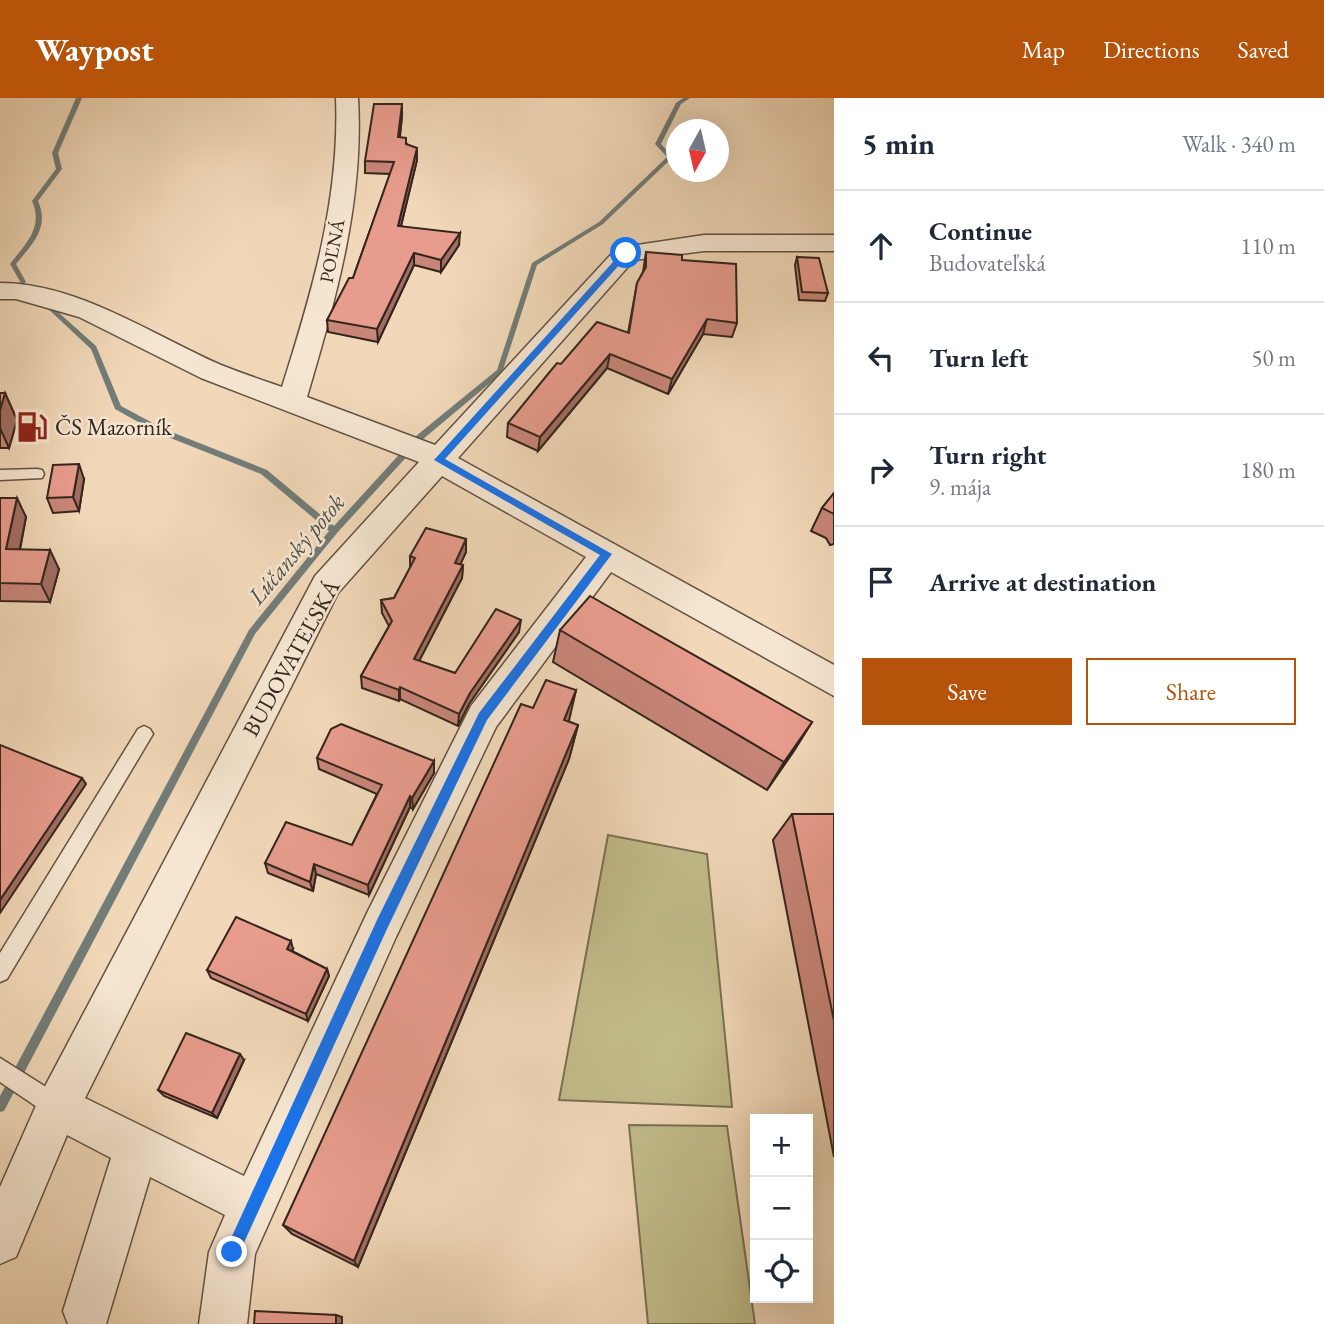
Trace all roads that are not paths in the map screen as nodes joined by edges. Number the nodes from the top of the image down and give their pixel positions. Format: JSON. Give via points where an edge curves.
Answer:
{"nodes":[{"id":1,"x":347,"y":98,"type":"edge"},
{"id":2,"x":834,"y":243,"type":"edge"},
{"id":3,"x":0,"y":291,"type":"edge"},
{"id":4,"x":292,"y":401,"type":"junction"},
{"id":5,"x":418,"y":450,"type":"junction"},
{"id":6,"x":37,"y":474,"type":"dead end"},
{"id":7,"x":0,"y":475,"type":"edge"},
{"id":8,"x":606,"y":554,"type":"junction"},
{"id":9,"x":834,"y":682,"type":"edge"},
{"id":10,"x":144,"y":734,"type":"dead end"},
{"id":11,"x":0,"y":972,"type":"edge"},
{"id":12,"x":2,"y":1070,"type":"edge"},
{"id":13,"x":46,"y":1100,"type":"junction"},
{"id":14,"x":137,"y":1147,"type":"junction"},
{"id":15,"x":254,"y":1205,"type":"junction"},
{"id":16,"x":0,"y":1241,"type":"edge"},
{"id":17,"x":87,"y":1311,"type":"dead end"},
{"id":18,"x":223,"y":1324,"type":"edge"}],
"edges":[{"from":1,"to":4,"type":"street","name":"POĽNÁ","via":[[351,135],[332,263]]},
{"from":2,"to":5,"type":"street","name":"BUDOVATEĽSKÁ","via":[[704,243],[626,253]]},
{"from":3,"to":4,"type":"street","via":[[17,291],[88,311],[211,371]]},
{"from":4,"to":5,"type":"street"},
{"from":5,"to":8,"type":"street"},
{"from":5,"to":13,"type":"street","name":"BUDOVATEĽSKÁ","via":[[326,585]]},
{"from":6,"to":7,"type":"lane"},
{"from":8,"to":9,"type":"street"},
{"from":8,"to":15,"type":"street","via":[[483,717]]},
{"from":10,"to":11,"type":"lane"},
{"from":12,"to":13,"type":"lane"},
{"from":13,"to":14,"type":"street"},
{"from":13,"to":16,"type":"street","name":"BUDOVATEĽSKÁ"},
{"from":14,"to":15,"type":"street"},
{"from":14,"to":17,"type":"street"},
{"from":15,"to":18,"type":"street","via":[[232,1252]]}]}
